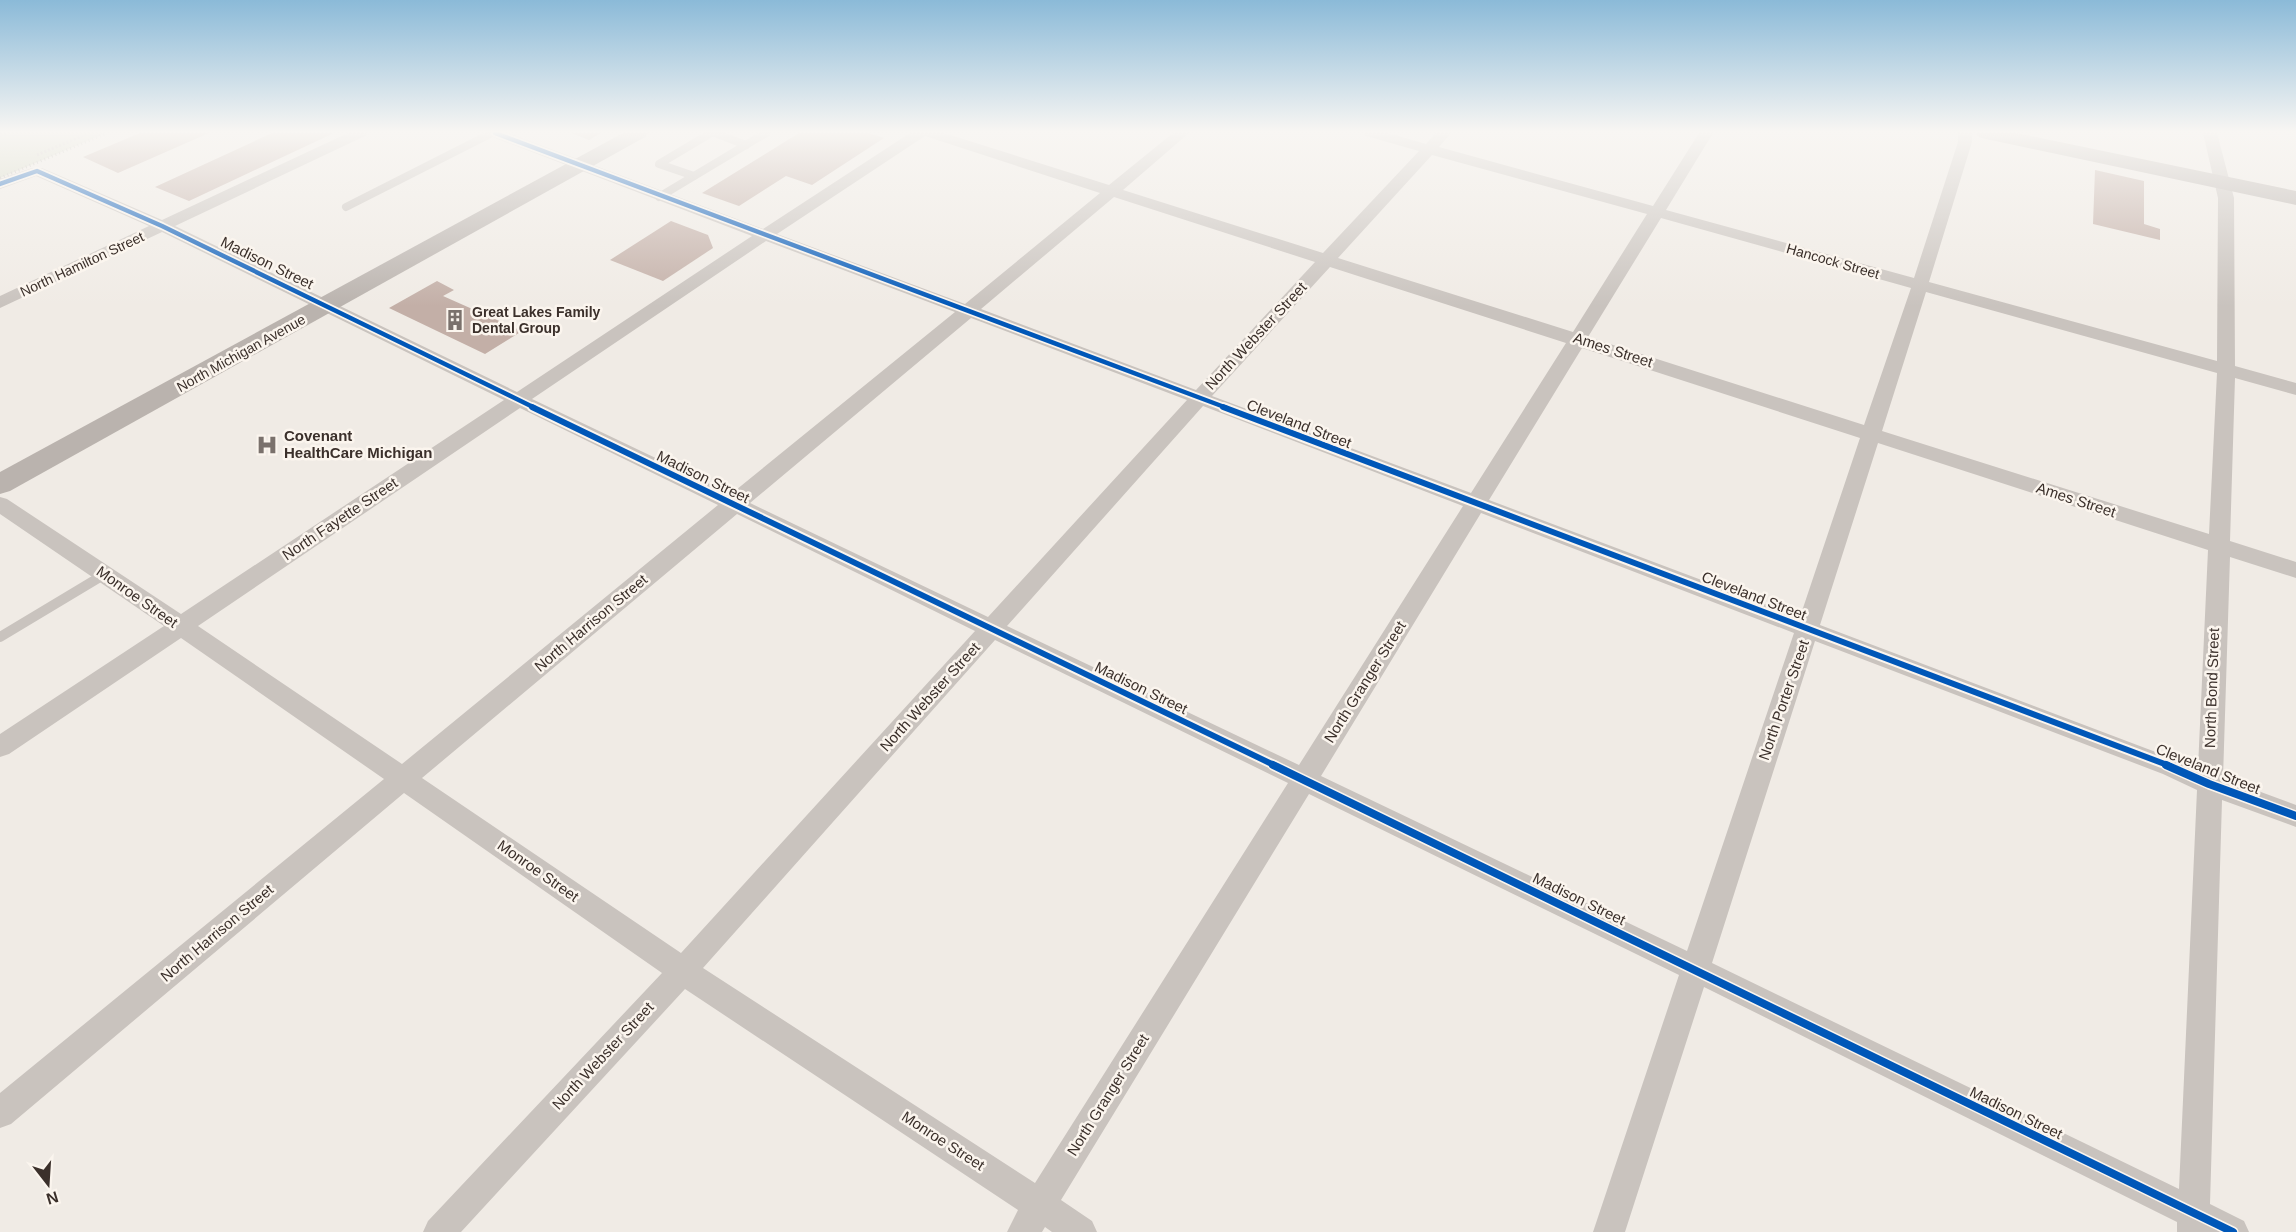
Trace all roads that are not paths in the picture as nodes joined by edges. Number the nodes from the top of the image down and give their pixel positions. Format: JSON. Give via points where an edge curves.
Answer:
{"nodes":[{"id":1,"x":91,"y":190,"type":"edge"},
{"id":2,"x":238,"y":190,"type":"edge"},
{"id":3,"x":379,"y":190,"type":"edge"},
{"id":4,"x":534,"y":190,"type":"edge"},
{"id":5,"x":644,"y":190,"type":"edge"},
{"id":6,"x":669,"y":190,"type":"edge"},
{"id":7,"x":833,"y":190,"type":"edge"},
{"id":8,"x":1391,"y":190,"type":"edge"},
{"id":9,"x":1590,"y":190,"type":"edge"},
{"id":10,"x":1670,"y":190,"type":"edge"},
{"id":11,"x":1950,"y":190,"type":"edge"},
{"id":12,"x":2223,"y":190,"type":"edge"},
{"id":13,"x":2260,"y":190,"type":"edge"},
{"id":14,"x":1111,"y":191,"type":"joint"},
{"id":15,"x":659,"y":196,"type":"junction"},
{"id":16,"x":2296,"y":198,"type":"edge"},
{"id":17,"x":346,"y":207,"type":"dead end"},
{"id":18,"x":1657,"y":212,"type":"junction"},
{"id":19,"x":162,"y":226,"type":"junction"},
{"id":20,"x":763,"y":236,"type":"junction"},
{"id":21,"x":1328,"y":261,"type":"junction"},
{"id":22,"x":1920,"y":285,"type":"junction"},
{"id":23,"x":0,"y":303,"type":"edge"},
{"id":24,"x":327,"y":306,"type":"junction"},
{"id":25,"x":965,"y":312,"type":"junction"},
{"id":26,"x":1578,"y":339,"type":"junction"},
{"id":27,"x":2226,"y":369,"type":"junction"},
{"id":28,"x":2296,"y":389,"type":"edge"},
{"id":29,"x":1199,"y":398,"type":"junction"},
{"id":30,"x":518,"y":400,"type":"junction"},
{"id":31,"x":1870,"y":434,"type":"junction"},
{"id":32,"x":0,"y":484,"type":"edge"},
{"id":33,"x":0,"y":504,"type":"edge"},
{"id":34,"x":1474,"y":504,"type":"junction"},
{"id":35,"x":734,"y":505,"type":"junction"},
{"id":36,"x":2218,"y":545,"type":"junction"},
{"id":37,"x":2296,"y":570,"type":"edge"},
{"id":38,"x":105,"y":574,"type":"junction"},
{"id":39,"x":179,"y":626,"type":"junction"},
{"id":40,"x":991,"y":630,"type":"junction"},
{"id":41,"x":1808,"y":630,"type":"junction"},
{"id":42,"x":0,"y":637,"type":"edge"},
{"id":43,"x":0,"y":747,"type":"edge"},
{"id":44,"x":404,"y":778,"type":"junction"},
{"id":45,"x":1305,"y":780,"type":"junction"},
{"id":46,"x":2209,"y":784,"type":"junction"},
{"id":47,"x":2296,"y":816,"type":"edge"},
{"id":48,"x":1694,"y":968,"type":"junction"},
{"id":49,"x":682,"y":971,"type":"junction"},
{"id":50,"x":0,"y":1113,"type":"edge"},
{"id":51,"x":1041,"y":1204,"type":"junction"},
{"id":52,"x":2193,"y":1223,"type":"edge"},
{"id":53,"x":439,"y":1232,"type":"edge"},
{"id":54,"x":1023,"y":1232,"type":"edge"},
{"id":55,"x":1081,"y":1232,"type":"edge"},
{"id":56,"x":1609,"y":1232,"type":"edge"},
{"id":57,"x":2233,"y":1232,"type":"edge"}],
"edges":[{"from":1,"to":19,"type":"street","name":"Madison Street"},
{"from":2,"to":19,"type":"street","name":"North Hamilton Street"},
{"from":3,"to":17,"type":"lane"},
{"from":4,"to":24,"type":"main road","name":"North Michigan Avenue"},
{"from":5,"to":15,"type":"street","name":"Cleveland Street"},
{"from":6,"to":15,"type":"lane"},
{"from":7,"to":20,"type":"street","name":"North Fayette Street"},
{"from":8,"to":21,"type":"street","name":"North Webster Street"},
{"from":9,"to":18,"type":"street","name":"Hancock Street"},
{"from":10,"to":18,"type":"street","name":"North Granger Street"},
{"from":11,"to":22,"type":"street","name":"North Porter Street"},
{"from":12,"to":27,"type":"street","name":"North Bond Street"},
{"from":13,"to":16,"type":"main road"},
{"from":14,"to":21,"type":"street","name":"Ames Street"},
{"from":14,"to":25,"type":"street","name":"North Harrison Street"},
{"from":15,"to":20,"type":"street","name":"Cleveland Street"},
{"from":18,"to":22,"type":"street","name":"Hancock Street"},
{"from":18,"to":26,"type":"street","name":"North Granger Street"},
{"from":19,"to":23,"type":"street","name":"North Hamilton Street"},
{"from":19,"to":24,"type":"street","name":"Madison Street"},
{"from":20,"to":25,"type":"street","name":"Cleveland Street"},
{"from":20,"to":30,"type":"street","name":"North Fayette Street"},
{"from":21,"to":26,"type":"street","name":"Ames Street"},
{"from":21,"to":29,"type":"street","name":"North Webster Street"},
{"from":22,"to":27,"type":"street","name":"Hancock Street"},
{"from":22,"to":31,"type":"street","name":"North Porter Street"},
{"from":24,"to":30,"type":"street","name":"Madison Street"},
{"from":24,"to":32,"type":"main road","name":"North Michigan Avenue"},
{"from":25,"to":29,"type":"street","name":"Cleveland Street"},
{"from":25,"to":35,"type":"street","name":"North Harrison Street"},
{"from":26,"to":31,"type":"street","name":"Ames Street"},
{"from":26,"to":34,"type":"street","name":"North Granger Street"},
{"from":27,"to":28,"type":"street","name":"Hancock Street"},
{"from":27,"to":36,"type":"street","name":"North Bond Street"},
{"from":29,"to":34,"type":"street","name":"Cleveland Street"},
{"from":29,"to":40,"type":"street","name":"North Webster Street"},
{"from":30,"to":35,"type":"street","name":"Madison Street"},
{"from":30,"to":39,"type":"street","name":"North Fayette Street"},
{"from":31,"to":36,"type":"street","name":"Ames Street"},
{"from":31,"to":41,"type":"street","name":"North Porter Street"},
{"from":33,"to":38,"type":"street","name":"Monroe Street"},
{"from":34,"to":41,"type":"street","name":"Cleveland Street"},
{"from":34,"to":45,"type":"street","name":"North Granger Street"},
{"from":35,"to":40,"type":"street","name":"Madison Street"},
{"from":35,"to":44,"type":"street","name":"North Harrison Street"},
{"from":36,"to":37,"type":"street","name":"Ames Street"},
{"from":36,"to":46,"type":"street","name":"North Bond Street"},
{"from":38,"to":39,"type":"street","name":"Monroe Street"},
{"from":38,"to":42,"type":"lane"},
{"from":39,"to":43,"type":"street","name":"North Fayette Street"},
{"from":39,"to":44,"type":"street","name":"Monroe Street"},
{"from":40,"to":45,"type":"street","name":"Madison Street"},
{"from":40,"to":49,"type":"street","name":"North Webster Street"},
{"from":41,"to":46,"type":"street","name":"Cleveland Street"},
{"from":41,"to":48,"type":"street","name":"North Porter Street"},
{"from":44,"to":49,"type":"street","name":"Monroe Street"},
{"from":44,"to":50,"type":"street","name":"North Harrison Street"},
{"from":45,"to":48,"type":"street","name":"Madison Street"},
{"from":45,"to":51,"type":"street","name":"North Granger Street"},
{"from":46,"to":47,"type":"street","name":"Cleveland Street"},
{"from":46,"to":52,"type":"street","name":"North Bond Street"},
{"from":48,"to":52,"type":"street","name":"Madison Street"},
{"from":48,"to":56,"type":"street","name":"North Porter Street"},
{"from":49,"to":51,"type":"street","name":"Monroe Street"},
{"from":49,"to":53,"type":"street","name":"North Webster Street"},
{"from":51,"to":54,"type":"street","name":"North Granger Street"},
{"from":51,"to":55,"type":"street","name":"Monroe Street"},
{"from":52,"to":57,"type":"street","name":"Madison Street"}]}
